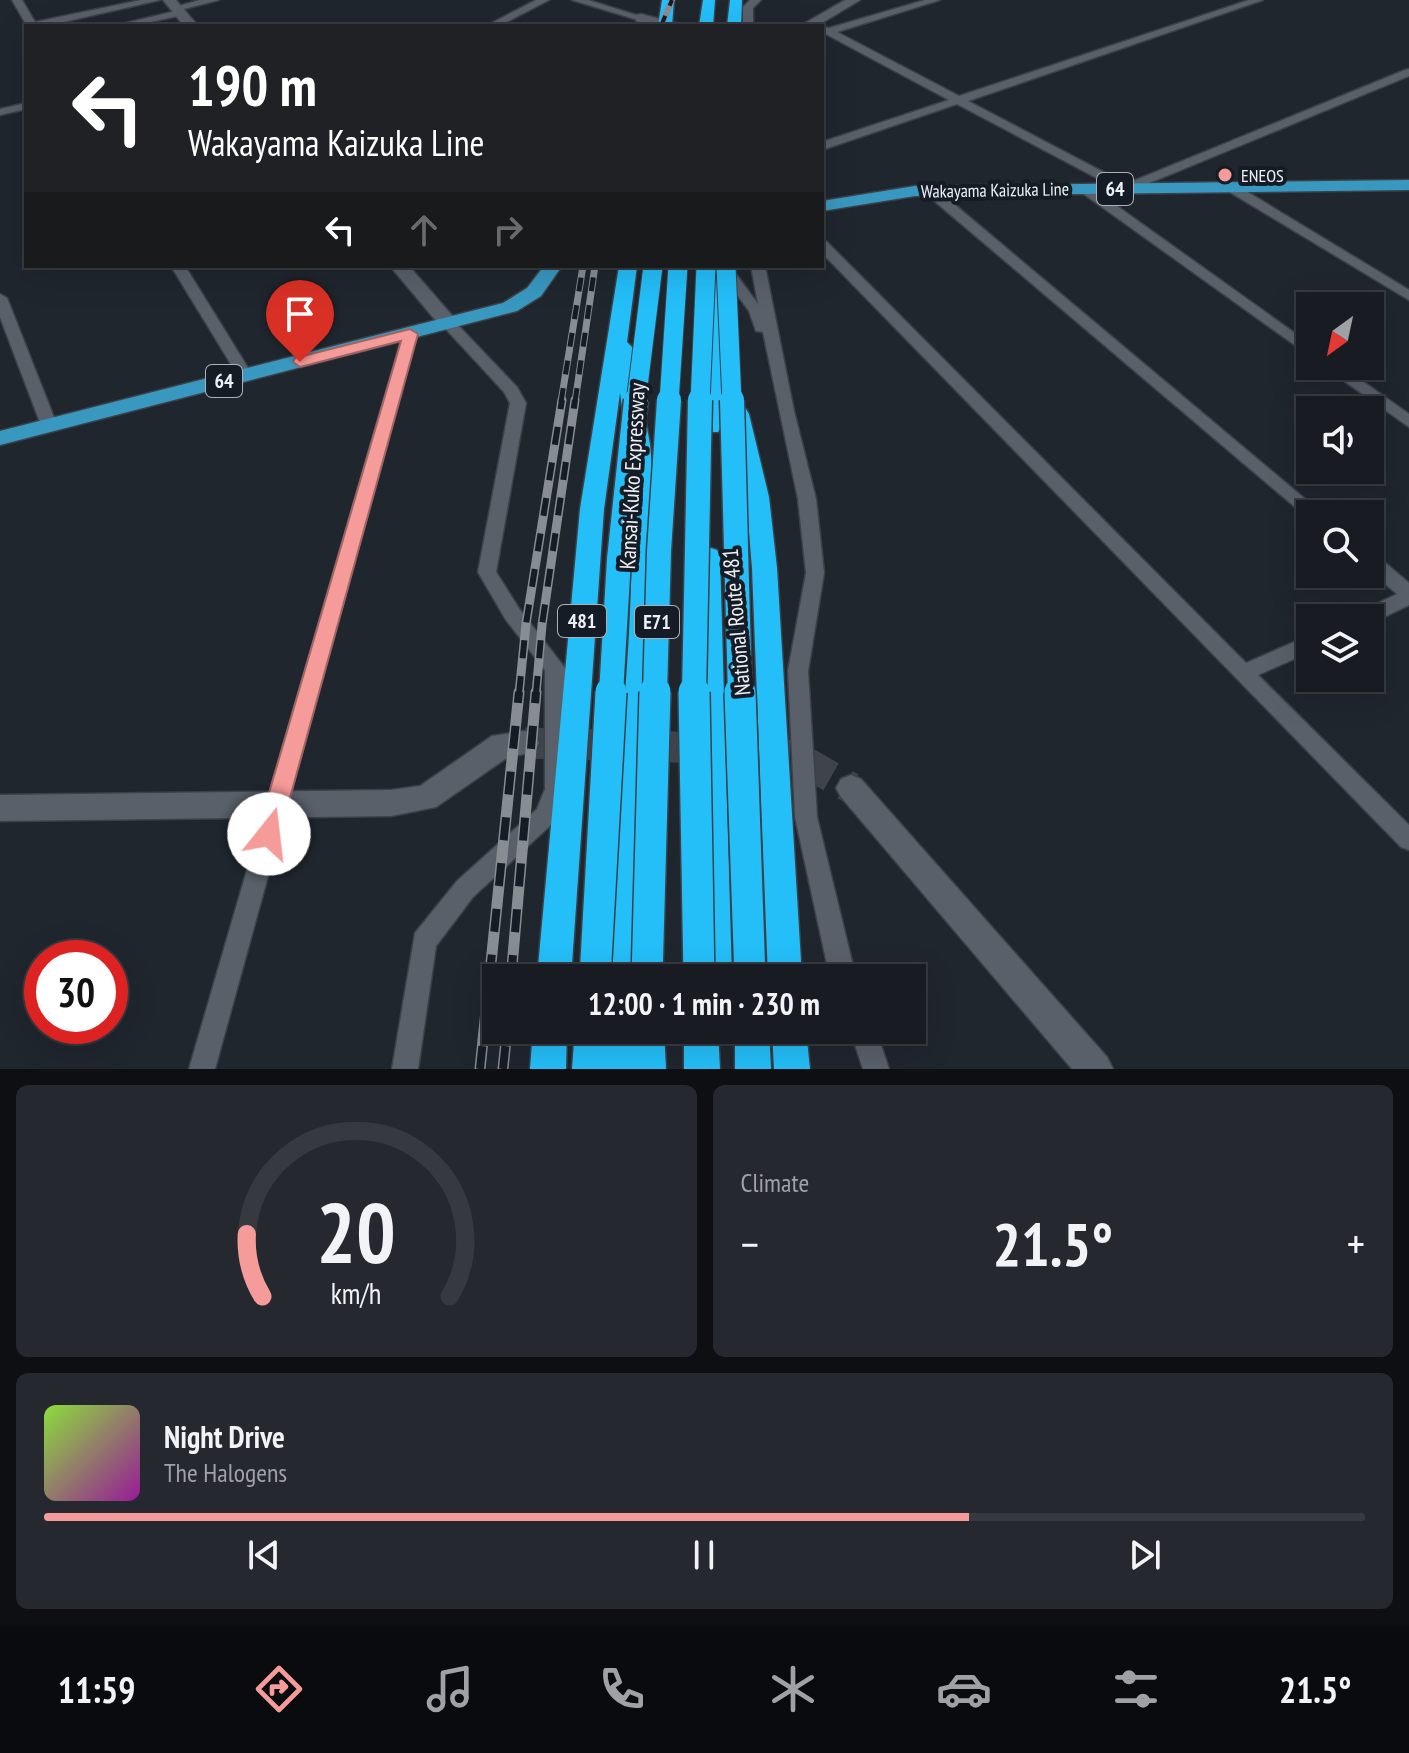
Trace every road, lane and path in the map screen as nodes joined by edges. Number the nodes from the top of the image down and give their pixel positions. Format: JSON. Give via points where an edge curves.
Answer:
{"nodes":[{"id":1,"x":17,"y":0,"type":"edge"},
{"id":2,"x":155,"y":0,"type":"edge"},
{"id":3,"x":214,"y":0,"type":"edge"},
{"id":4,"x":544,"y":0,"type":"edge"},
{"id":5,"x":577,"y":0,"type":"edge"},
{"id":6,"x":668,"y":0,"type":"edge"},
{"id":7,"x":709,"y":0,"type":"edge"},
{"id":8,"x":725,"y":0,"type":"edge"},
{"id":9,"x":736,"y":0,"type":"edge"},
{"id":10,"x":756,"y":0,"type":"edge"},
{"id":11,"x":854,"y":0,"type":"edge"},
{"id":12,"x":935,"y":0,"type":"edge"},
{"id":13,"x":1258,"y":0,"type":"edge"},
{"id":14,"x":175,"y":7,"type":"edge"},
{"id":15,"x":641,"y":17,"type":"edge"},
{"id":16,"x":31,"y":24,"type":"edge"},
{"id":17,"x":41,"y":24,"type":"edge"},
{"id":18,"x":124,"y":24,"type":"edge"},
{"id":19,"x":189,"y":24,"type":"edge"},
{"id":20,"x":495,"y":24,"type":"edge"},
{"id":21,"x":664,"y":24,"type":"edge"},
{"id":22,"x":667,"y":24,"type":"edge"},
{"id":23,"x":706,"y":24,"type":"edge"},
{"id":24,"x":723,"y":24,"type":"edge"},
{"id":25,"x":734,"y":24,"type":"edge"},
{"id":26,"x":748,"y":24,"type":"edge"},
{"id":27,"x":822,"y":24,"type":"edge"},
{"id":28,"x":824,"y":26,"type":"edge"},
{"id":29,"x":824,"y":30,"type":"edge"},
{"id":30,"x":1409,"y":72,"type":"edge"},
{"id":31,"x":958,"y":101,"type":"junction"},
{"id":32,"x":24,"y":106,"type":"edge"},
{"id":33,"x":0,"y":112,"type":"edge"},
{"id":34,"x":824,"y":145,"type":"edge"},
{"id":35,"x":1409,"y":185,"type":"edge"},
{"id":36,"x":1232,"y":188,"type":"junction"},
{"id":37,"x":1085,"y":189,"type":"junction"},
{"id":38,"x":1125,"y":189,"type":"junction"},
{"id":39,"x":934,"y":190,"type":"junction"},
{"id":40,"x":824,"y":206,"type":"edge"},
{"id":41,"x":824,"y":247,"type":"edge"},
{"id":42,"x":179,"y":268,"type":"edge"},
{"id":43,"x":401,"y":268,"type":"edge"},
{"id":44,"x":552,"y":268,"type":"edge"},
{"id":45,"x":628,"y":268,"type":"edge"},
{"id":46,"x":653,"y":268,"type":"edge"},
{"id":47,"x":678,"y":268,"type":"edge"},
{"id":48,"x":706,"y":268,"type":"edge"},
{"id":49,"x":716,"y":268,"type":"edge"},
{"id":50,"x":725,"y":268,"type":"edge"},
{"id":51,"x":726,"y":268,"type":"edge"},
{"id":52,"x":758,"y":268,"type":"edge"},
{"id":53,"x":1409,"y":296,"type":"edge"},
{"id":54,"x":0,"y":298,"type":"edge"},
{"id":55,"x":716,"y":309,"type":"junction"},
{"id":56,"x":449,"y":324,"type":"junction"},
{"id":57,"x":618,"y":328,"type":"junction"},
{"id":58,"x":410,"y":334,"type":"junction"},
{"id":59,"x":1296,"y":341,"type":"edge"},
{"id":60,"x":245,"y":376,"type":"junction"},
{"id":61,"x":1350,"y":380,"type":"edge"},
{"id":62,"x":786,"y":411,"type":"junction"},
{"id":63,"x":1409,"y":422,"type":"edge"},
{"id":64,"x":49,"y":425,"type":"junction"},
{"id":65,"x":0,"y":438,"type":"edge"},
{"id":66,"x":1297,"y":500,"type":"edge"},
{"id":67,"x":1384,"y":574,"type":"edge"},
{"id":68,"x":1409,"y":596,"type":"edge"},
{"id":69,"x":1384,"y":608,"type":"edge"},
{"id":70,"x":1296,"y":649,"type":"edge"},
{"id":71,"x":1243,"y":673,"type":"junction"},
{"id":72,"x":525,"y":743,"type":"tunnel mouth"},
{"id":73,"x":851,"y":788,"type":"tunnel mouth"},
{"id":74,"x":277,"y":804,"type":"junction"},
{"id":75,"x":0,"y":808,"type":"edge"},
{"id":76,"x":1409,"y":840,"type":"edge"},
{"id":77,"x":555,"y":964,"type":"edge"},
{"id":78,"x":596,"y":964,"type":"edge"},
{"id":79,"x":625,"y":964,"type":"edge"},
{"id":80,"x":647,"y":964,"type":"edge"},
{"id":81,"x":698,"y":964,"type":"edge"},
{"id":82,"x":715,"y":964,"type":"edge"},
{"id":83,"x":750,"y":964,"type":"edge"},
{"id":84,"x":784,"y":964,"type":"edge"},
{"id":85,"x":840,"y":964,"type":"edge"},
{"id":86,"x":549,"y":1044,"type":"edge"},
{"id":87,"x":591,"y":1044,"type":"edge"},
{"id":88,"x":623,"y":1044,"type":"edge"},
{"id":89,"x":647,"y":1044,"type":"edge"},
{"id":90,"x":701,"y":1044,"type":"edge"},
{"id":91,"x":716,"y":1044,"type":"edge"},
{"id":92,"x":752,"y":1044,"type":"edge"},
{"id":93,"x":790,"y":1044,"type":"edge"},
{"id":94,"x":868,"y":1044,"type":"edge"},
{"id":95,"x":202,"y":1069,"type":"edge"},
{"id":96,"x":405,"y":1069,"type":"edge"},
{"id":97,"x":548,"y":1069,"type":"edge"},
{"id":98,"x":590,"y":1069,"type":"edge"},
{"id":99,"x":622,"y":1069,"type":"edge"},
{"id":100,"x":648,"y":1069,"type":"edge"},
{"id":101,"x":702,"y":1069,"type":"edge"},
{"id":102,"x":717,"y":1069,"type":"edge"},
{"id":103,"x":753,"y":1069,"type":"edge"},
{"id":104,"x":792,"y":1069,"type":"edge"},
{"id":105,"x":876,"y":1069,"type":"edge"},
{"id":106,"x":1095,"y":1069,"type":"edge"}],
"edges":[{"from":1,"to":16,"type":"street"},
{"from":2,"to":17,"type":"street"},
{"from":3,"to":14,"type":"street"},
{"from":4,"to":20,"type":"street"},
{"from":5,"to":15,"type":"street"},
{"from":6,"to":22,"type":"highway"},
{"from":7,"to":23,"type":"highway"},
{"from":8,"to":24,"type":"highway"},
{"from":9,"to":25,"type":"highway"},
{"from":10,"to":26,"type":"street","via":[[748,7]]},
{"from":11,"to":27,"type":"street"},
{"from":12,"to":28,"type":"street"},
{"from":13,"to":31,"type":"street"},
{"from":14,"to":18,"type":"street"},
{"from":14,"to":19,"type":"street"},
{"from":15,"to":21,"type":"street"},
{"from":29,"to":31,"type":"street"},
{"from":30,"to":38,"type":"street"},
{"from":31,"to":34,"type":"street"},
{"from":31,"to":38,"type":"street"},
{"from":32,"to":33,"type":"street"},
{"from":35,"to":36,"type":"main road","name":"Wakayama Kaizuka Line","number":"64"},
{"from":36,"to":38,"type":"main road","name":"Wakayama Kaizuka Line","number":"64"},
{"from":36,"to":53,"type":"street"},
{"from":37,"to":38,"type":"main road","name":"Wakayama Kaizuka Line","number":"64"},
{"from":37,"to":39,"type":"main road","name":"Wakayama Kaizuka Line","number":"64"},
{"from":37,"to":59,"type":"street"},
{"from":39,"to":40,"type":"main road","name":"Wakayama Kaizuka Line","number":"64"},
{"from":39,"to":66,"type":"street"},
{"from":41,"to":71,"type":"street"},
{"from":42,"to":60,"type":"street"},
{"from":43,"to":56,"type":"street"},
{"from":44,"to":56,"type":"main road","number":"64","via":[[523,301]]},
{"from":45,"to":57,"type":"highway","number":"481"},
{"from":46,"to":78,"type":"highway","bridge":true,"via":[[619,559]]},
{"from":47,"to":80,"type":"highway","name":"Kansai-Kuko Expressway","number":"E71","bridge":true,"via":[[659,551]]},
{"from":48,"to":81,"type":"highway","number":"E71","bridge":true,"via":[[696,547]]},
{"from":49,"to":55,"type":"highway","name":"National Route 481"},
{"from":50,"to":83,"type":"highway","bridge":true},
{"from":51,"to":62,"type":"street","via":[[756,311]]},
{"from":52,"to":62,"type":"street"},
{"from":54,"to":64,"type":"street"},
{"from":55,"to":82,"type":"highway","via":[[707,495]]},
{"from":55,"to":84,"type":"highway","name":"National Route 481","via":[[759,507],[776,720],[776,866]]},
{"from":56,"to":58,"type":"main road","number":"64"},
{"from":56,"to":96,"type":"street","via":[[518,403],[487,572],[555,668],[556,789],[546,815],[465,889],[424,941]]},
{"from":57,"to":77,"type":"highway","number":"481","via":[[592,509]]},
{"from":57,"to":79,"type":"highway","number":"481","via":[[639,444],[644,513]]},
{"from":58,"to":60,"type":"main road","number":"64"},
{"from":58,"to":74,"type":"street"},
{"from":60,"to":64,"type":"main road","number":"64"},
{"from":61,"to":63,"type":"street"},
{"from":62,"to":85,"type":"street","via":[[807,499],[815,573],[798,671],[806,817]]},
{"from":64,"to":65,"type":"main road","number":"64"},
{"from":67,"to":68,"type":"street"},
{"from":68,"to":69,"type":"street"},
{"from":70,"to":71,"type":"street"},
{"from":71,"to":76,"type":"street"},
{"from":72,"to":74,"type":"street","via":[[502,745],[426,798]]},
{"from":73,"to":106,"type":"street"},
{"from":74,"to":75,"type":"street"},
{"from":74,"to":95,"type":"street"},
{"from":86,"to":97,"type":"highway"},
{"from":87,"to":98,"type":"highway"},
{"from":88,"to":99,"type":"highway"},
{"from":89,"to":100,"type":"highway"},
{"from":90,"to":101,"type":"highway"},
{"from":91,"to":102,"type":"highway"},
{"from":92,"to":103,"type":"highway"},
{"from":93,"to":104,"type":"highway"},
{"from":94,"to":105,"type":"street"}]}
